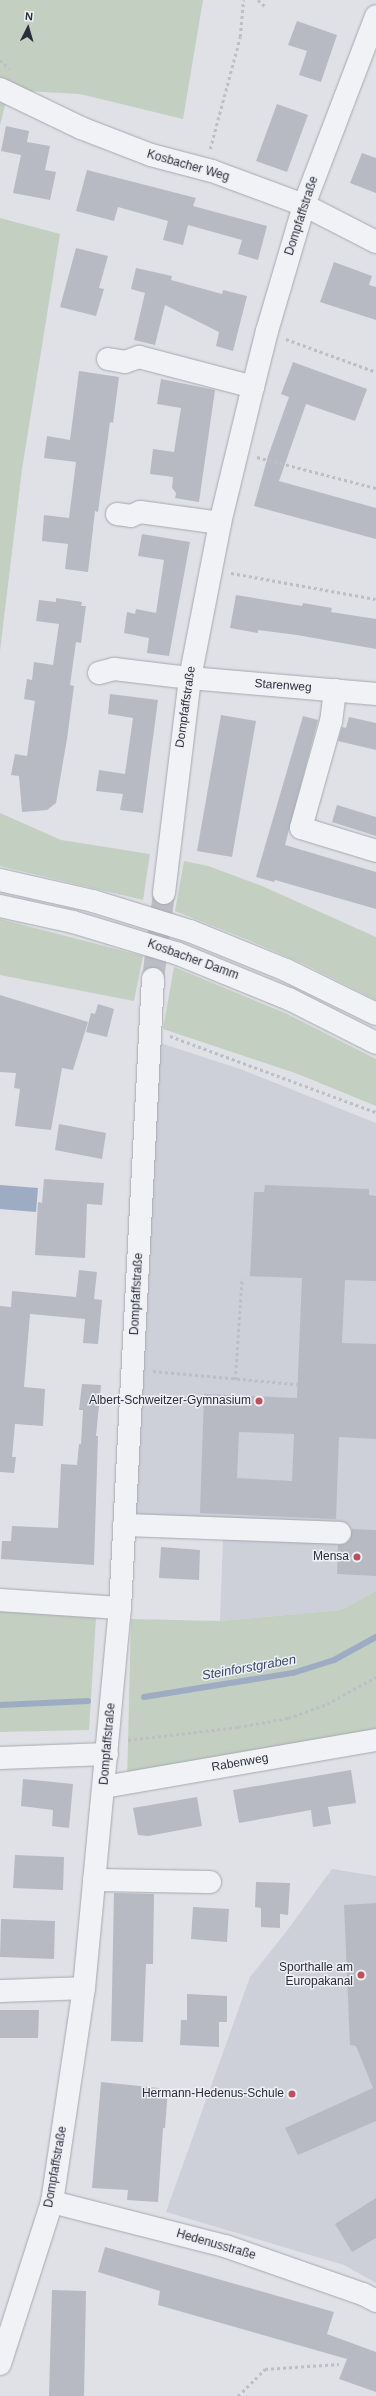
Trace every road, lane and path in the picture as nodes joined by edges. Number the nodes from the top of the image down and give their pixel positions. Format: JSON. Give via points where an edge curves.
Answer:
{"nodes":[{"id":1,"x":243,"y":0,"type":"edge"},
{"id":2,"x":258,"y":0,"type":"edge"},
{"id":3,"x":266,"y":7,"type":"dead end"},
{"id":4,"x":376,"y":16,"type":"edge"},
{"id":5,"x":370,"y":52,"type":"edge"},
{"id":6,"x":0,"y":89,"type":"edge"},
{"id":7,"x":212,"y":171,"type":"junction"},
{"id":8,"x":304,"y":205,"type":"junction"},
{"id":9,"x":376,"y":242,"type":"edge"},
{"id":10,"x":267,"y":331,"type":"junction"},
{"id":11,"x":108,"y":359,"type":"dead end"},
{"id":12,"x":376,"y":372,"type":"edge"},
{"id":13,"x":253,"y":387,"type":"junction"},
{"id":14,"x":237,"y":452,"type":"junction"},
{"id":15,"x":376,"y":488,"type":"edge"},
{"id":16,"x":116,"y":514,"type":"dead end"},
{"id":17,"x":220,"y":523,"type":"junction"},
{"id":18,"x":211,"y":570,"type":"junction"},
{"id":19,"x":376,"y":599,"type":"edge"},
{"id":20,"x":99,"y":673,"type":"dead end"},
{"id":21,"x":190,"y":678,"type":"junction"},
{"id":22,"x":335,"y":690,"type":"junction"},
{"id":23,"x":376,"y":694,"type":"edge"},
{"id":24,"x":376,"y":851,"type":"edge"},
{"id":25,"x":0,"y":880,"type":"edge"},
{"id":26,"x":164,"y":893,"type":"tunnel mouth"},
{"id":27,"x":0,"y":906,"type":"edge"},
{"id":28,"x":153,"y":979,"type":"tunnel mouth"},
{"id":29,"x":376,"y":1014,"type":"edge"},
{"id":30,"x":151,"y":1029,"type":"junction"},
{"id":31,"x":376,"y":1043,"type":"edge"},
{"id":32,"x":376,"y":1112,"type":"edge"},
{"id":33,"x":242,"y":1278,"type":"dead end"},
{"id":34,"x":133,"y":1369,"type":"junction"},
{"id":35,"x":235,"y":1380,"type":"junction"},
{"id":36,"x":297,"y":1384,"type":"dead end"},
{"id":37,"x":124,"y":1525,"type":"junction"},
{"id":38,"x":340,"y":1532,"type":"dead end"},
{"id":39,"x":0,"y":1600,"type":"edge"},
{"id":40,"x":120,"y":1608,"type":"junction"},
{"id":41,"x":376,"y":1677,"type":"edge"},
{"id":42,"x":376,"y":1683,"type":"edge"},
{"id":43,"x":376,"y":1740,"type":"edge"},
{"id":44,"x":108,"y":1747,"type":"junction"},
{"id":45,"x":0,"y":1758,"type":"edge"},
{"id":46,"x":104,"y":1787,"type":"junction"},
{"id":47,"x":94,"y":1880,"type":"junction"},
{"id":48,"x":210,"y":1882,"type":"dead end"},
{"id":49,"x":84,"y":1988,"type":"junction"},
{"id":50,"x":0,"y":1991,"type":"edge"},
{"id":51,"x":52,"y":2202,"type":"junction"},
{"id":52,"x":376,"y":2301,"type":"edge"},
{"id":53,"x":6,"y":2326,"type":"edge"},
{"id":54,"x":0,"y":2364,"type":"edge"},
{"id":55,"x":339,"y":2364,"type":"dead end"},
{"id":56,"x":238,"y":2396,"type":"edge"}],
"edges":[{"from":1,"to":7,"type":"path","via":[[240,37],[210,149]]},
{"from":2,"to":3,"type":"path"},
{"from":4,"to":5,"type":"street","name":"Dompfaffstraße"},
{"from":5,"to":8,"type":"street","name":"Dompfaffstraße"},
{"from":6,"to":7,"type":"street","name":"Kosbacher Weg","via":[[95,134],[151,155]]},
{"from":7,"to":8,"type":"street","name":"Kosbacher Weg"},
{"from":8,"to":9,"type":"street","name":"Kosbacher Weg"},
{"from":8,"to":10,"type":"street","name":"Dompfaffstraße"},
{"from":10,"to":12,"type":"path"},
{"from":10,"to":13,"type":"street","name":"Dompfaffstraße"},
{"from":11,"to":13,"type":"street","via":[[125,362],[139,357]]},
{"from":13,"to":14,"type":"street","name":"Dompfaffstraße"},
{"from":14,"to":15,"type":"path"},
{"from":14,"to":17,"type":"street","name":"Dompfaffstraße"},
{"from":16,"to":17,"type":"street","via":[[131,516],[140,512]]},
{"from":17,"to":18,"type":"street","name":"Dompfaffstraße"},
{"from":18,"to":19,"type":"path"},
{"from":18,"to":21,"type":"street","name":"Dompfaffstraße"},
{"from":20,"to":21,"type":"street","name":"Starenweg","via":[[114,669]]},
{"from":21,"to":22,"type":"street","name":"Starenweg"},
{"from":21,"to":26,"type":"street","name":"Dompfaffstraße"},
{"from":22,"to":23,"type":"street","name":"Starenweg"},
{"from":22,"to":24,"type":"street","via":[[331,721],[301,828]]},
{"from":25,"to":29,"type":"street","name":"Kosbacher Damm","via":[[93,901],[190,931],[286,970]]},
{"from":27,"to":31,"type":"street","name":"Kosbacher Damm","via":[[73,922],[176,953],[289,999]]},
{"from":28,"to":30,"type":"street","name":"Dompfaffstraße"},
{"from":30,"to":32,"type":"path"},
{"from":30,"to":34,"type":"street","name":"Dompfaffstraße"},
{"from":33,"to":35,"type":"path"},
{"from":34,"to":35,"type":"path"},
{"from":34,"to":37,"type":"street","name":"Dompfaffstraße"},
{"from":35,"to":36,"type":"path"},
{"from":37,"to":38,"type":"street"},
{"from":37,"to":40,"type":"street","name":"Dompfaffstraße"},
{"from":39,"to":40,"type":"street"},
{"from":40,"to":44,"type":"street","name":"Dompfaffstraße"},
{"from":41,"to":42,"type":"path"},
{"from":41,"to":44,"type":"path","via":[[327,1704],[288,1718],[145,1739]]},
{"from":43,"to":46,"type":"street","name":"Rabenweg"},
{"from":44,"to":45,"type":"street"},
{"from":44,"to":46,"type":"street","name":"Dompfaffstraße"},
{"from":46,"to":47,"type":"street","name":"Dompfaffstraße"},
{"from":47,"to":48,"type":"street"},
{"from":47,"to":49,"type":"street","name":"Dompfaffstraße"},
{"from":49,"to":50,"type":"street"},
{"from":49,"to":51,"type":"street","name":"Dompfaffstraße"},
{"from":51,"to":52,"type":"street","name":"Hedenusstraße","via":[[225,2246],[363,2294]]},
{"from":51,"to":53,"type":"street","name":"Dompfaffstraße"},
{"from":53,"to":54,"type":"street","name":"Dompfaffstraße"},
{"from":55,"to":56,"type":"path","via":[[265,2369]]}]}
